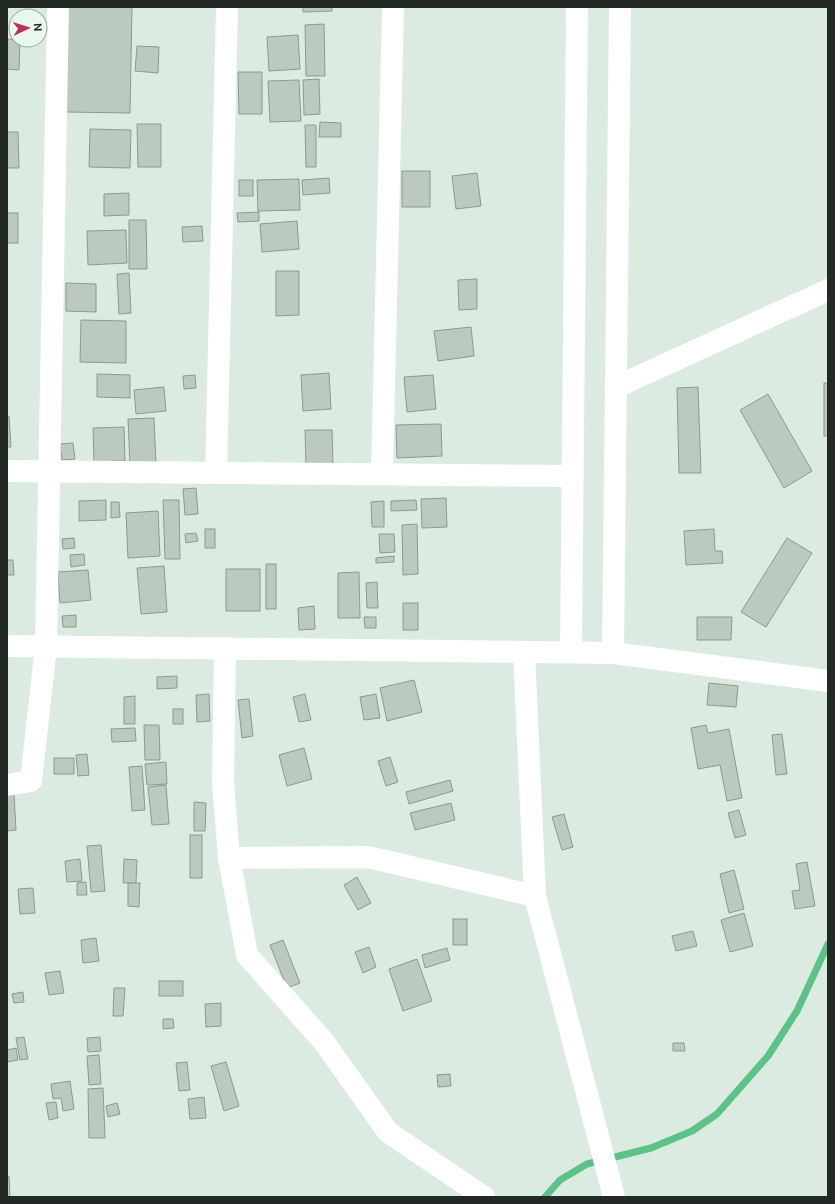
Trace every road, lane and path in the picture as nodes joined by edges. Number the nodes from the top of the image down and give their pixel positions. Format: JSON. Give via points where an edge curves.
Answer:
{"nodes":[{"id":1,"x":58,"y":7,"type":"edge"},
{"id":2,"x":227,"y":7,"type":"edge"},
{"id":3,"x":393,"y":7,"type":"edge"},
{"id":4,"x":576,"y":7,"type":"edge"},
{"id":5,"x":620,"y":7,"type":"edge"},
{"id":6,"x":828,"y":290,"type":"edge"},
{"id":7,"x":616,"y":387,"type":"junction"},
{"id":8,"x":7,"y":471,"type":"edge"},
{"id":9,"x":50,"y":472,"type":"junction"},
{"id":10,"x":216,"y":473,"type":"junction"},
{"id":11,"x":382,"y":474,"type":"junction"},
{"id":12,"x":572,"y":476,"type":"junction"},
{"id":13,"x":7,"y":646,"type":"edge"},
{"id":14,"x":46,"y":646,"type":"junction"},
{"id":15,"x":225,"y":648,"type":"junction"},
{"id":16,"x":524,"y":652,"type":"junction"},
{"id":17,"x":571,"y":652,"type":"junction"},
{"id":18,"x":613,"y":653,"type":"junction"},
{"id":19,"x":828,"y":681,"type":"edge"},
{"id":20,"x":7,"y":785,"type":"edge"},
{"id":21,"x":229,"y":858,"type":"junction"},
{"id":22,"x":535,"y":896,"type":"junction"},
{"id":23,"x":484,"y":1197,"type":"edge"},
{"id":24,"x":614,"y":1197,"type":"edge"}],
"edges":[{"from":1,"to":9,"type":"street"},
{"from":2,"to":10,"type":"street"},
{"from":3,"to":11,"type":"street"},
{"from":4,"to":12,"type":"street"},
{"from":5,"to":7,"type":"street"},
{"from":6,"to":7,"type":"street"},
{"from":7,"to":18,"type":"street"},
{"from":8,"to":9,"type":"street"},
{"from":9,"to":10,"type":"street"},
{"from":9,"to":14,"type":"street"},
{"from":10,"to":11,"type":"street"},
{"from":11,"to":12,"type":"street"},
{"from":12,"to":17,"type":"street"},
{"from":13,"to":14,"type":"street"},
{"from":14,"to":15,"type":"street"},
{"from":14,"to":20,"type":"street","via":[[31,781]]},
{"from":15,"to":16,"type":"street"},
{"from":15,"to":21,"type":"street","via":[[223,783]]},
{"from":16,"to":17,"type":"street"},
{"from":16,"to":22,"type":"street"},
{"from":17,"to":18,"type":"street"},
{"from":18,"to":19,"type":"street"},
{"from":21,"to":22,"type":"street","via":[[368,857]]},
{"from":21,"to":23,"type":"street","via":[[247,955],[324,1042],[388,1132]]},
{"from":22,"to":24,"type":"street"}]}
